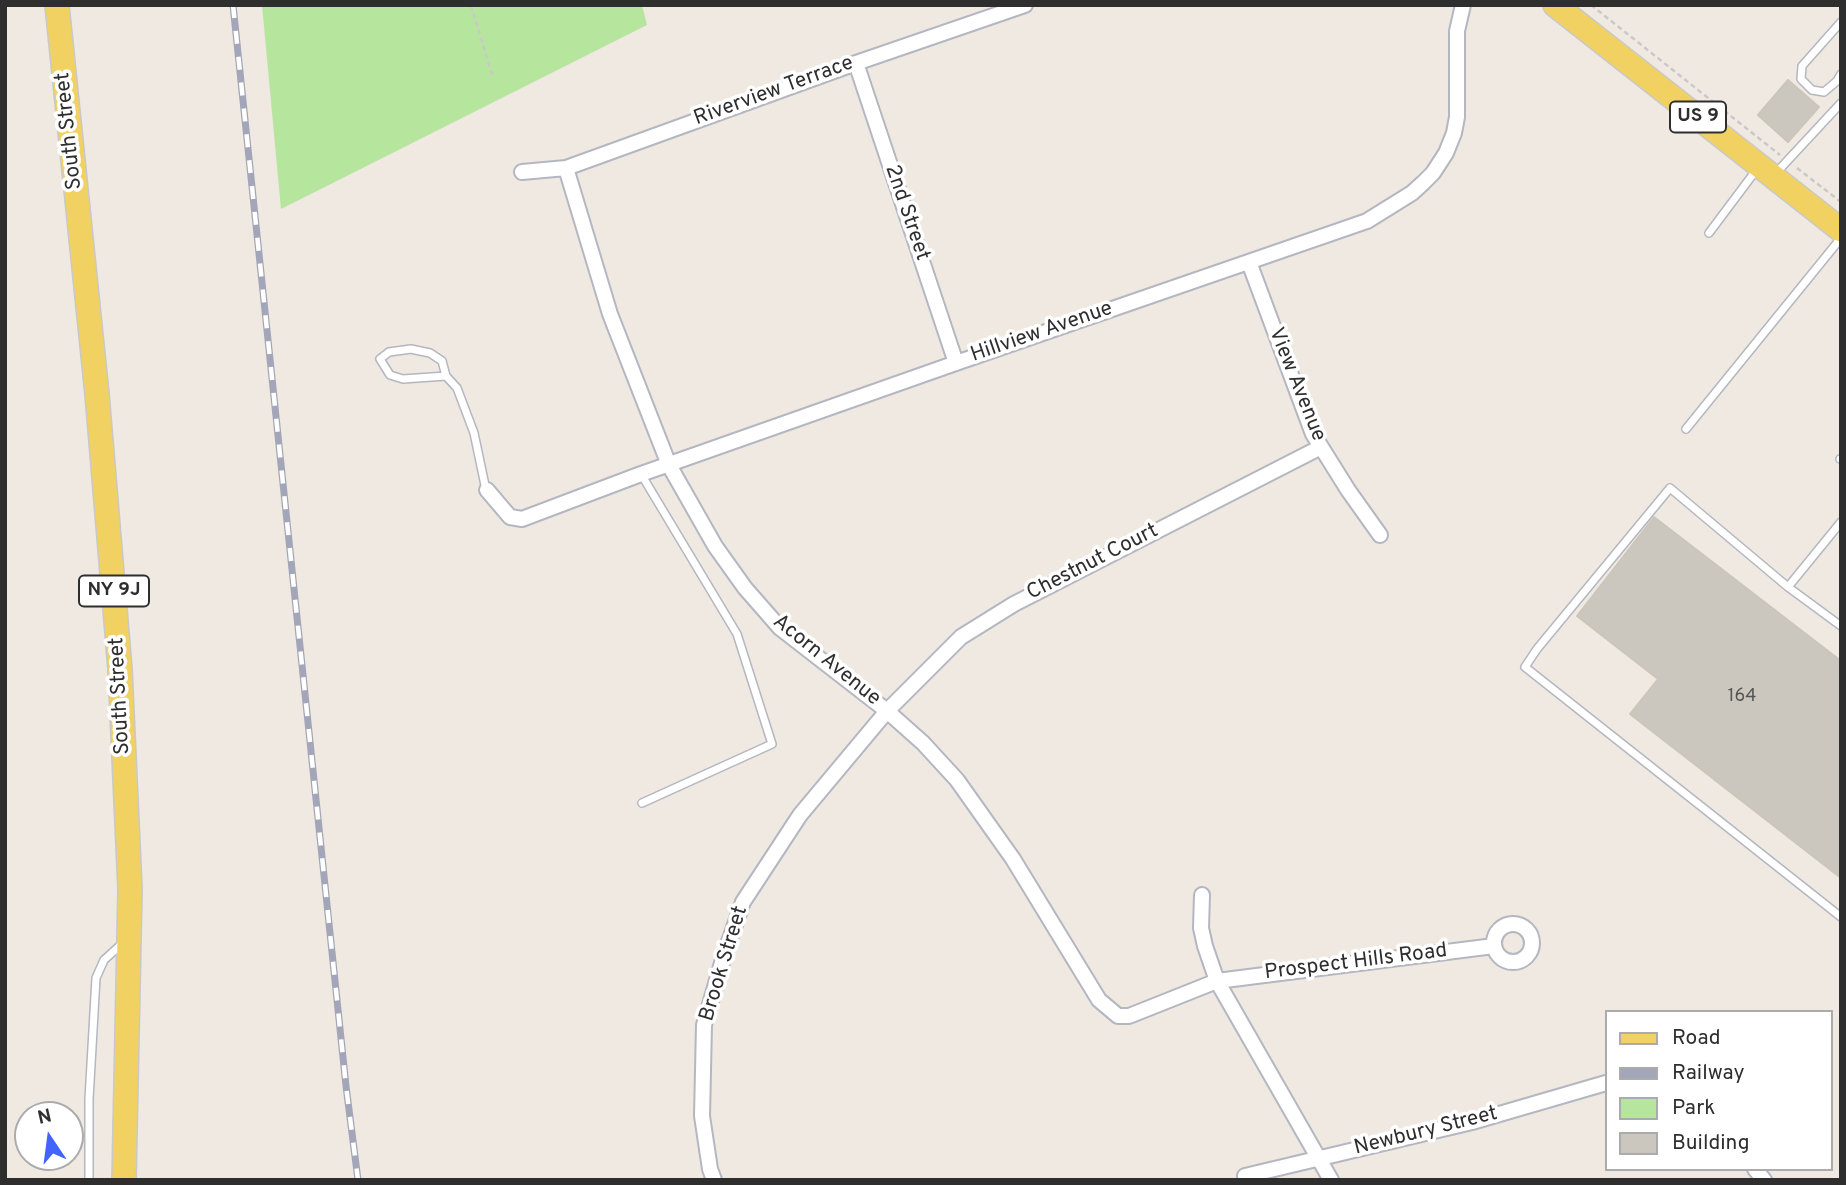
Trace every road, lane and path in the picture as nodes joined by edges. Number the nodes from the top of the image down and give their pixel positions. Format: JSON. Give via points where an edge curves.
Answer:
{"nodes":[{"id":1,"x":57,"y":5,"type":"edge"},
{"id":2,"x":471,"y":5,"type":"edge"},
{"id":3,"x":1025,"y":5,"type":"edge"},
{"id":4,"x":1463,"y":5,"type":"edge"},
{"id":5,"x":1555,"y":5,"type":"edge"},
{"id":6,"x":1591,"y":5,"type":"edge"},
{"id":7,"x":1841,"y":22,"type":"edge"},
{"id":8,"x":856,"y":63,"type":"junction"},
{"id":9,"x":1841,"y":74,"type":"edge"},
{"id":10,"x":493,"y":78,"type":"dead end"},
{"id":11,"x":1841,"y":103,"type":"edge"},
{"id":12,"x":566,"y":168,"type":"junction"},
{"id":13,"x":1774,"y":168,"type":"junction"},
{"id":14,"x":522,"y":172,"type":"dead end"},
{"id":15,"x":1841,"y":202,"type":"edge"},
{"id":16,"x":1841,"y":230,"type":"edge"},
{"id":17,"x":1709,"y":233,"type":"dead end"},
{"id":18,"x":1841,"y":237,"type":"edge"},
{"id":19,"x":1249,"y":262,"type":"junction"},
{"id":20,"x":956,"y":363,"type":"junction"},
{"id":21,"x":446,"y":376,"type":"junction"},
{"id":22,"x":1686,"y":429,"type":"dead end"},
{"id":23,"x":1321,"y":447,"type":"junction"},
{"id":24,"x":669,"y":465,"type":"junction"},
{"id":25,"x":641,"y":474,"type":"junction"},
{"id":26,"x":487,"y":491,"type":"joint"},
{"id":27,"x":1841,"y":522,"type":"edge"},
{"id":28,"x":1380,"y":535,"type":"dead end"},
{"id":29,"x":1788,"y":587,"type":"junction"},
{"id":30,"x":1841,"y":626,"type":"edge"},
{"id":31,"x":887,"y":711,"type":"junction"},
{"id":32,"x":642,"y":803,"type":"dead end"},
{"id":33,"x":1202,"y":895,"type":"dead end"},
{"id":34,"x":1841,"y":917,"type":"edge"},
{"id":35,"x":129,"y":939,"type":"junction"},
{"id":36,"x":1494,"y":946,"type":"dead end"},
{"id":37,"x":1217,"y":981,"type":"junction"},
{"id":38,"x":1604,"y":1084,"type":"edge"},
{"id":39,"x":1319,"y":1158,"type":"junction"},
{"id":40,"x":1245,"y":1176,"type":"dead end"},
{"id":41,"x":89,"y":1180,"type":"edge"},
{"id":42,"x":124,"y":1180,"type":"edge"},
{"id":43,"x":714,"y":1180,"type":"edge"},
{"id":44,"x":1331,"y":1180,"type":"edge"}],
"edges":[{"from":1,"to":35,"type":"main road","name":"South Street","number":"NY 9J","via":[[120,669]]},
{"from":2,"to":10,"type":"path"},
{"from":3,"to":8,"type":"street","name":"Riverview Terrace"},
{"from":4,"to":19,"type":"street","name":"Hillview Avenue","via":[[1457,31],[1456,125],[1433,173],[1412,193],[1367,221]]},
{"from":5,"to":13,"type":"main road","number":"US 9"},
{"from":6,"to":13,"type":"path"},
{"from":7,"to":9,"type":"lane","via":[[1802,65],[1801,79],[1812,90],[1824,92]]},
{"from":8,"to":12,"type":"street","name":"Riverview Terrace"},
{"from":8,"to":20,"type":"street","name":"2nd Street"},
{"from":11,"to":13,"type":"lane"},
{"from":12,"to":14,"type":"street","name":"Riverview Terrace"},
{"from":12,"to":24,"type":"street","name":"Acorn Avenue","via":[[610,314]]},
{"from":13,"to":15,"type":"path"},
{"from":13,"to":16,"type":"main road","number":"US 9"},
{"from":13,"to":17,"type":"lane"},
{"from":18,"to":22,"type":"lane"},
{"from":19,"to":20,"type":"street","name":"Hillview Avenue"},
{"from":19,"to":23,"type":"street","name":"View Avenue","via":[[1304,415]]},
{"from":20,"to":24,"type":"street","name":"Hillview Avenue"},
{"from":21,"to":21,"type":"lane","via":[[403,379],[390,375],[380,359],[388,352],[411,349],[430,353],[442,361]]},
{"from":21,"to":26,"type":"lane","via":[[457,388],[474,433]]},
{"from":23,"to":28,"type":"street","name":"View Avenue"},
{"from":23,"to":31,"type":"street","name":"Chestnut Court","via":[[993,617],[961,637]]},
{"from":24,"to":25,"type":"street","name":"Hillview Avenue"},
{"from":24,"to":31,"type":"street","name":"Acorn Avenue","via":[[745,589],[780,628]]},
{"from":25,"to":26,"type":"street","name":"Hillview Avenue","via":[[517,520]]},
{"from":25,"to":32,"type":"lane","via":[[737,634],[772,744]]},
{"from":27,"to":29,"type":"lane"},
{"from":29,"to":30,"type":"lane"},
{"from":29,"to":34,"type":"lane","via":[[1670,488],[1525,667]]},
{"from":31,"to":37,"type":"street","name":"Acorn Avenue","via":[[957,780],[1013,859],[1099,1000],[1118,1016]]},
{"from":31,"to":43,"type":"street","name":"Brook Street","via":[[800,815],[736,919],[704,1025],[702,1116]]},
{"from":33,"to":37,"type":"street","via":[[1201,928]]},
{"from":35,"to":41,"type":"lane","via":[[104,960],[96,978]]},
{"from":35,"to":42,"type":"main road","name":"South Street","number":"NY 9J"},
{"from":36,"to":37,"type":"street","name":"Prospect Hills Road"},
{"from":37,"to":39,"type":"street"},
{"from":38,"to":39,"type":"street","name":"Newbury Street","via":[[1472,1122]]},
{"from":39,"to":40,"type":"street","name":"Newbury Street"},
{"from":39,"to":44,"type":"street"}]}
